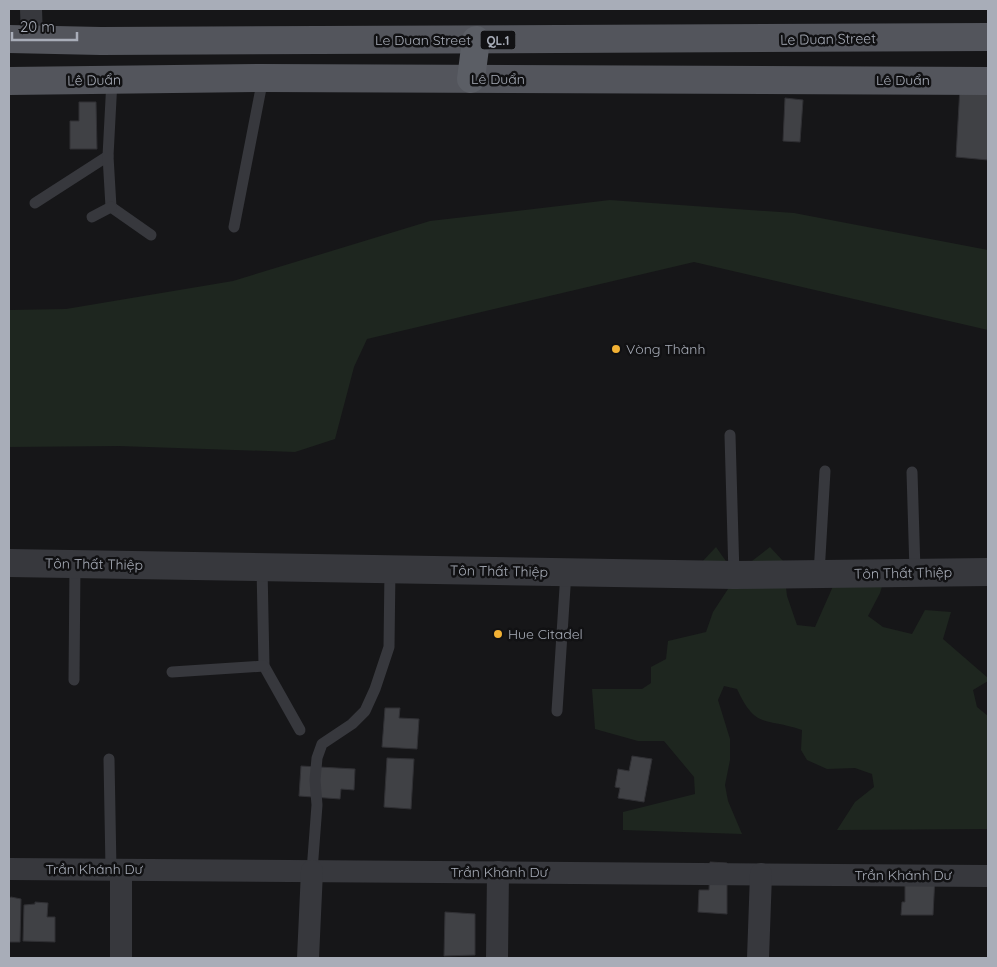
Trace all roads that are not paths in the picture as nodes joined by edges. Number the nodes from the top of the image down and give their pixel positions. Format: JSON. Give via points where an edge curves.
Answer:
{"nodes":[{"id":1,"x":31,"y":9,"type":"edge"},
{"id":2,"x":988,"y":37,"type":"edge"},
{"id":3,"x":21,"y":39,"type":"edge"},
{"id":4,"x":476,"y":40,"type":"junction"},
{"id":5,"x":263,"y":78,"type":"junction"},
{"id":6,"x":471,"y":79,"type":"junction"},
{"id":7,"x":112,"y":80,"type":"junction"},
{"id":8,"x":9,"y":81,"type":"edge"},
{"id":9,"x":988,"y":81,"type":"edge"},
{"id":10,"x":108,"y":156,"type":"junction"},
{"id":11,"x":35,"y":203,"type":"dead end"},
{"id":12,"x":111,"y":207,"type":"junction"},
{"id":13,"x":92,"y":217,"type":"dead end"},
{"id":14,"x":234,"y":227,"type":"dead end"},
{"id":15,"x":151,"y":235,"type":"dead end"},
{"id":16,"x":730,"y":436,"type":"dead end"},
{"id":17,"x":825,"y":471,"type":"dead end"},
{"id":18,"x":912,"y":472,"type":"dead end"},
{"id":19,"x":9,"y":563,"type":"edge"},
{"id":20,"x":75,"y":564,"type":"junction"},
{"id":21,"x":262,"y":567,"type":"junction"},
{"id":22,"x":390,"y":569,"type":"junction"},
{"id":23,"x":915,"y":571,"type":"junction"},
{"id":24,"x":566,"y":572,"type":"junction"},
{"id":25,"x":988,"y":572,"type":"edge"},
{"id":26,"x":734,"y":575,"type":"junction"},
{"id":27,"x":819,"y":576,"type":"junction"},
{"id":28,"x":264,"y":666,"type":"junction"},
{"id":29,"x":172,"y":672,"type":"dead end"},
{"id":30,"x":74,"y":680,"type":"dead end"},
{"id":31,"x":557,"y":711,"type":"dead end"},
{"id":32,"x":300,"y":730,"type":"dead end"},
{"id":33,"x":109,"y":760,"type":"dead end"},
{"id":34,"x":9,"y":868,"type":"edge"},
{"id":35,"x":116,"y":869,"type":"junction"},
{"id":36,"x":312,"y":871,"type":"junction"},
{"id":37,"x":498,"y":872,"type":"junction"},
{"id":38,"x":761,"y":874,"type":"junction"},
{"id":39,"x":988,"y":876,"type":"edge"},
{"id":40,"x":120,"y":958,"type":"edge"},
{"id":41,"x":308,"y":958,"type":"edge"},
{"id":42,"x":497,"y":958,"type":"edge"},
{"id":43,"x":758,"y":958,"type":"edge"}],
"edges":[{"from":1,"to":3,"type":"street"},
{"from":2,"to":4,"type":"main road","name":"Le Duan Street","number":"QL.1"},
{"from":3,"to":4,"type":"main road","name":"Le Duan Street","number":"QL.1"},
{"from":4,"to":6,"type":"highway"},
{"from":5,"to":6,"type":"main road","name":"Lê Duẩn"},
{"from":5,"to":7,"type":"main road","name":"Lê Duẩn"},
{"from":5,"to":14,"type":"lane"},
{"from":6,"to":9,"type":"main road","name":"Lê Duẩn"},
{"from":7,"to":8,"type":"main road","name":"Lê Duẩn"},
{"from":7,"to":10,"type":"lane"},
{"from":10,"to":11,"type":"lane"},
{"from":10,"to":12,"type":"lane"},
{"from":12,"to":13,"type":"lane"},
{"from":12,"to":15,"type":"lane"},
{"from":16,"to":26,"type":"lane"},
{"from":17,"to":27,"type":"lane"},
{"from":18,"to":23,"type":"lane"},
{"from":19,"to":20,"type":"street","name":"Tôn Thất Thiệp"},
{"from":20,"to":21,"type":"street","name":"Tôn Thất Thiệp"},
{"from":20,"to":30,"type":"lane"},
{"from":21,"to":22,"type":"street","name":"Tôn Thất Thiệp"},
{"from":21,"to":28,"type":"lane"},
{"from":22,"to":24,"type":"street","name":"Tôn Thất Thiệp"},
{"from":22,"to":36,"type":"lane","via":[[389,647],[375,690],[365,712],[322,744],[317,758],[318,805]]},
{"from":23,"to":25,"type":"street","name":"Tôn Thất Thiệp"},
{"from":23,"to":27,"type":"street","name":"Tôn Thất Thiệp"},
{"from":24,"to":26,"type":"street","name":"Tôn Thất Thiệp"},
{"from":24,"to":31,"type":"lane"},
{"from":26,"to":27,"type":"street","name":"Tôn Thất Thiệp"},
{"from":28,"to":29,"type":"lane"},
{"from":28,"to":32,"type":"lane"},
{"from":33,"to":35,"type":"lane"},
{"from":34,"to":35,"type":"street","name":"Trần Khánh Dư"},
{"from":35,"to":36,"type":"street","name":"Trần Khánh Dư"},
{"from":35,"to":40,"type":"street"},
{"from":36,"to":37,"type":"street","name":"Trần Khánh Dư"},
{"from":36,"to":41,"type":"street"},
{"from":37,"to":38,"type":"street","name":"Trần Khánh Dư"},
{"from":37,"to":42,"type":"street"},
{"from":38,"to":39,"type":"street","name":"Trần Khánh Dư"},
{"from":38,"to":43,"type":"street"}]}
